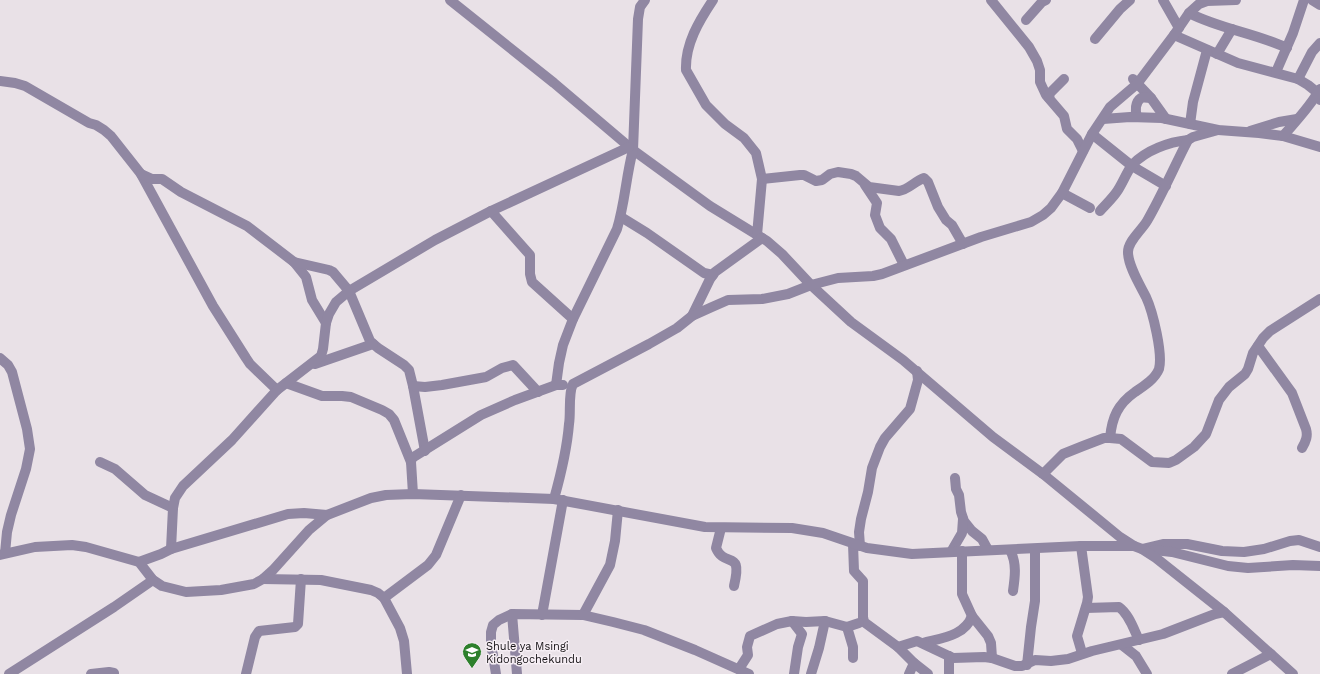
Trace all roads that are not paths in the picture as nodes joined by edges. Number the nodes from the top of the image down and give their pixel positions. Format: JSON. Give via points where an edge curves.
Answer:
{"nodes":[{"id":1,"x":450,"y":0,"type":"edge"},
{"id":2,"x":645,"y":0,"type":"edge"},
{"id":3,"x":713,"y":0,"type":"edge"},
{"id":4,"x":991,"y":0,"type":"edge"},
{"id":5,"x":1046,"y":0,"type":"edge"},
{"id":6,"x":1130,"y":0,"type":"edge"},
{"id":7,"x":1164,"y":0,"type":"edge"},
{"id":8,"x":1236,"y":0,"type":"edge"},
{"id":9,"x":1304,"y":0,"type":"edge"},
{"id":10,"x":1312,"y":0,"type":"edge"},
{"id":11,"x":1320,"y":5,"type":"edge"},
{"id":12,"x":1189,"y":12,"type":"junction"},
{"id":13,"x":1026,"y":20,"type":"dead end"},
{"id":14,"x":1232,"y":29,"type":"junction"},
{"id":15,"x":1176,"y":32,"type":"junction"},
{"id":16,"x":1095,"y":39,"type":"dead end"},
{"id":17,"x":1320,"y":42,"type":"edge"},
{"id":18,"x":1287,"y":48,"type":"junction"},
{"id":19,"x":1207,"y":50,"type":"junction"},
{"id":20,"x":1217,"y":54,"type":"junction"},
{"id":21,"x":1276,"y":72,"type":"junction"},
{"id":22,"x":1064,"y":79,"type":"dead end"},
{"id":23,"x":1298,"y":79,"type":"junction"},
{"id":24,"x":0,"y":81,"type":"edge"},
{"id":25,"x":1134,"y":81,"type":"junction"},
{"id":26,"x":1319,"y":94,"type":"edge"},
{"id":27,"x":1048,"y":95,"type":"junction"},
{"id":28,"x":1151,"y":98,"type":"junction"},
{"id":29,"x":1133,"y":115,"type":"junction"},
{"id":30,"x":1103,"y":119,"type":"junction"},
{"id":31,"x":1166,"y":119,"type":"junction"},
{"id":32,"x":1297,"y":119,"type":"junction"},
{"id":33,"x":1188,"y":124,"type":"junction"},
{"id":34,"x":1218,"y":130,"type":"junction"},
{"id":35,"x":1246,"y":132,"type":"junction"},
{"id":36,"x":1092,"y":134,"type":"junction"},
{"id":37,"x":1200,"y":135,"type":"junction"},
{"id":38,"x":1283,"y":136,"type":"junction"},
{"id":39,"x":1188,"y":140,"type":"junction"},
{"id":40,"x":1320,"y":147,"type":"edge"},
{"id":41,"x":631,"y":149,"type":"junction"},
{"id":42,"x":1083,"y":151,"type":"junction"},
{"id":43,"x":1132,"y":166,"type":"junction"},
{"id":44,"x":141,"y":174,"type":"junction"},
{"id":45,"x":762,"y":179,"type":"junction"},
{"id":46,"x":866,"y":185,"type":"junction"},
{"id":47,"x":1166,"y":186,"type":"junction"},
{"id":48,"x":1062,"y":193,"type":"junction"},
{"id":49,"x":491,"y":211,"type":"junction"},
{"id":50,"x":621,"y":217,"type":"junction"},
{"id":51,"x":760,"y":236,"type":"junction"},
{"id":52,"x":963,"y":244,"type":"junction"},
{"id":53,"x":294,"y":262,"type":"junction"},
{"id":54,"x":904,"y":265,"type":"junction"},
{"id":55,"x":713,"y":276,"type":"junction"},
{"id":56,"x":812,"y":285,"type":"junction"},
{"id":57,"x":350,"y":291,"type":"junction"},
{"id":58,"x":1320,"y":299,"type":"edge"},
{"id":59,"x":692,"y":316,"type":"junction"},
{"id":60,"x":574,"y":319,"type":"junction"},
{"id":61,"x":326,"y":323,"type":"junction"},
{"id":62,"x":373,"y":344,"type":"junction"},
{"id":63,"x":1258,"y":346,"type":"junction"},
{"id":64,"x":0,"y":358,"type":"edge"},
{"id":65,"x":308,"y":367,"type":"junction"},
{"id":66,"x":917,"y":371,"type":"junction"},
{"id":67,"x":286,"y":383,"type":"junction"},
{"id":68,"x":573,"y":384,"type":"junction"},
{"id":69,"x":556,"y":385,"type":"junction"},
{"id":70,"x":413,"y":386,"type":"junction"},
{"id":71,"x":277,"y":390,"type":"junction"},
{"id":72,"x":538,"y":392,"type":"junction"},
{"id":73,"x":1110,"y":438,"type":"junction"},
{"id":74,"x":1302,"y":448,"type":"dead end"},
{"id":75,"x":425,"y":451,"type":"junction"},
{"id":76,"x":100,"y":462,"type":"dead end"},
{"id":77,"x":411,"y":462,"type":"junction"},
{"id":78,"x":1043,"y":474,"type":"junction"},
{"id":79,"x":955,"y":478,"type":"dead end"},
{"id":80,"x":413,"y":494,"type":"junction"},
{"id":81,"x":461,"y":495,"type":"junction"},
{"id":82,"x":559,"y":500,"type":"junction"},
{"id":83,"x":173,"y":508,"type":"junction"},
{"id":84,"x":618,"y":510,"type":"junction"},
{"id":85,"x":327,"y":515,"type":"junction"},
{"id":86,"x":963,"y":520,"type":"junction"},
{"id":87,"x":721,"y":528,"type":"junction"},
{"id":88,"x":857,"y":545,"type":"junction"},
{"id":89,"x":1082,"y":546,"type":"junction"},
{"id":90,"x":1320,"y":547,"type":"edge"},
{"id":91,"x":171,"y":548,"type":"junction"},
{"id":92,"x":1138,"y":548,"type":"junction"},
{"id":93,"x":1034,"y":549,"type":"junction"},
{"id":94,"x":988,"y":550,"type":"junction"},
{"id":95,"x":1010,"y":550,"type":"junction"},
{"id":96,"x":962,"y":551,"type":"junction"},
{"id":97,"x":951,"y":552,"type":"junction"},
{"id":98,"x":3,"y":554,"type":"edge"},
{"id":99,"x":139,"y":562,"type":"junction"},
{"id":100,"x":1320,"y":566,"type":"edge"},
{"id":101,"x":263,"y":579,"type":"junction"},
{"id":102,"x":301,"y":579,"type":"junction"},
{"id":103,"x":153,"y":580,"type":"junction"},
{"id":104,"x":734,"y":586,"type":"dead end"},
{"id":105,"x":1012,"y":591,"type":"dead end"},
{"id":106,"x":384,"y":598,"type":"junction"},
{"id":107,"x":1086,"y":608,"type":"junction"},
{"id":108,"x":1224,"y":612,"type":"junction"},
{"id":109,"x":512,"y":614,"type":"junction"},
{"id":110,"x":542,"y":614,"type":"junction"},
{"id":111,"x":583,"y":615,"type":"junction"},
{"id":112,"x":972,"y":616,"type":"junction"},
{"id":113,"x":792,"y":621,"type":"junction"},
{"id":114,"x":825,"y":621,"type":"junction"},
{"id":115,"x":859,"y":623,"type":"dead end"},
{"id":116,"x":847,"y":627,"type":"junction"},
{"id":117,"x":1139,"y":640,"type":"junction"},
{"id":118,"x":923,"y":643,"type":"junction"},
{"id":119,"x":1122,"y":645,"type":"junction"},
{"id":120,"x":898,"y":647,"type":"junction"},
{"id":121,"x":1082,"y":653,"type":"junction"},
{"id":122,"x":1271,"y":654,"type":"junction"},
{"id":123,"x":949,"y":656,"type":"junction"},
{"id":124,"x":852,"y":658,"type":"dead end"},
{"id":125,"x":992,"y":658,"type":"junction"},
{"id":126,"x":1031,"y":662,"type":"junction"},
{"id":127,"x":914,"y":663,"type":"junction"},
{"id":128,"x":739,"y":669,"type":"junction"},
{"id":129,"x":1242,"y":672,"type":"edge"},
{"id":130,"x":114,"y":673,"type":"dead end"},
{"id":131,"x":11,"y":674,"type":"edge"},
{"id":132,"x":91,"y":674,"type":"edge"},
{"id":133,"x":246,"y":674,"type":"edge"},
{"id":134,"x":407,"y":674,"type":"edge"},
{"id":135,"x":496,"y":674,"type":"edge"},
{"id":136,"x":517,"y":674,"type":"edge"},
{"id":137,"x":749,"y":674,"type":"edge"},
{"id":138,"x":794,"y":674,"type":"edge"},
{"id":139,"x":811,"y":674,"type":"edge"},
{"id":140,"x":909,"y":674,"type":"edge"},
{"id":141,"x":928,"y":674,"type":"edge"},
{"id":142,"x":949,"y":674,"type":"edge"},
{"id":143,"x":1021,"y":674,"type":"edge"},
{"id":144,"x":1147,"y":674,"type":"edge"},
{"id":145,"x":1232,"y":674,"type":"edge"},
{"id":146,"x":1293,"y":674,"type":"edge"}],
"edges":[{"from":1,"to":41,"type":"street","via":[[554,83]]},
{"from":2,"to":41,"type":"street","via":[[640,7],[638,19]]},
{"from":3,"to":45,"type":"street","via":[[691,40],[686,70],[706,105],[744,138],[756,153]]},
{"from":4,"to":27,"type":"street","via":[[1018,32],[1037,61],[1040,82]]},
{"from":5,"to":13,"type":"street"},
{"from":6,"to":16,"type":"street"},
{"from":7,"to":15,"type":"street"},
{"from":8,"to":12,"type":"street","via":[[1206,1]]},
{"from":9,"to":18,"type":"street"},
{"from":10,"to":11,"type":"street"},
{"from":12,"to":14,"type":"street"},
{"from":12,"to":15,"type":"street"},
{"from":14,"to":18,"type":"street"},
{"from":14,"to":20,"type":"street"},
{"from":15,"to":19,"type":"street"},
{"from":15,"to":25,"type":"street"},
{"from":17,"to":23,"type":"street"},
{"from":18,"to":21,"type":"street"},
{"from":19,"to":20,"type":"street"},
{"from":19,"to":33,"type":"street"},
{"from":20,"to":21,"type":"street","via":[[1256,68]]},
{"from":21,"to":23,"type":"street"},
{"from":22,"to":27,"type":"street"},
{"from":23,"to":26,"type":"street"},
{"from":24,"to":44,"type":"street","via":[[25,86],[104,130]]},
{"from":25,"to":28,"type":"street"},
{"from":25,"to":30,"type":"street","via":[[1110,107]]},
{"from":26,"to":32,"type":"street"},
{"from":27,"to":42,"type":"street","via":[[1064,116],[1067,129],[1077,139]]},
{"from":28,"to":29,"type":"street","via":[[1140,99]]},
{"from":28,"to":31,"type":"street"},
{"from":29,"to":30,"type":"street"},
{"from":29,"to":31,"type":"street"},
{"from":30,"to":36,"type":"street"},
{"from":31,"to":33,"type":"street"},
{"from":32,"to":35,"type":"street"},
{"from":32,"to":38,"type":"street"},
{"from":33,"to":34,"type":"street"},
{"from":33,"to":37,"type":"street"},
{"from":34,"to":35,"type":"street"},
{"from":34,"to":37,"type":"street"},
{"from":35,"to":38,"type":"street"},
{"from":36,"to":42,"type":"street"},
{"from":36,"to":43,"type":"street"},
{"from":37,"to":39,"type":"street"},
{"from":38,"to":40,"type":"street"},
{"from":39,"to":43,"type":"street","via":[[1154,149]]},
{"from":39,"to":47,"type":"street"},
{"from":41,"to":49,"type":"street"},
{"from":41,"to":50,"type":"street"},
{"from":41,"to":51,"type":"street","via":[[710,206]]},
{"from":42,"to":48,"type":"street"},
{"from":43,"to":47,"type":"street"},
{"from":43,"to":48,"type":"street","via":[[1118,191],[1095,209]]},
{"from":44,"to":53,"type":"street","via":[[162,179],[181,192],[247,226]]},
{"from":44,"to":71,"type":"street","via":[[212,306],[250,364]]},
{"from":45,"to":46,"type":"street","via":[[804,175],[816,181],[838,172],[856,176]]},
{"from":45,"to":51,"type":"street"},
{"from":46,"to":52,"type":"street","via":[[903,191],[924,178],[938,207]]},
{"from":46,"to":54,"type":"street","via":[[877,203],[875,215],[880,228],[891,239]]},
{"from":47,"to":73,"type":"street","via":[[1129,247],[1128,254],[1153,320],[1159,350],[1159,369],[1147,384],[1134,392],[1118,408],[1111,425]]},
{"from":48,"to":52,"type":"street","via":[[1051,208],[1031,222]]},
{"from":49,"to":57,"type":"street","via":[[435,240]]},
{"from":49,"to":60,"type":"street","via":[[530,255],[532,282]]},
{"from":50,"to":55,"type":"street","via":[[704,273]]},
{"from":50,"to":60,"type":"street"},
{"from":51,"to":55,"type":"street"},
{"from":51,"to":56,"type":"street"},
{"from":52,"to":54,"type":"street"},
{"from":53,"to":57,"type":"street","via":[[333,272]]},
{"from":53,"to":61,"type":"street","via":[[304,274],[312,300]]},
{"from":54,"to":56,"type":"street","via":[[873,276],[838,278]]},
{"from":55,"to":59,"type":"street"},
{"from":56,"to":59,"type":"street","via":[[768,298],[728,300]]},
{"from":56,"to":66,"type":"street","via":[[851,322]]},
{"from":57,"to":61,"type":"street","via":[[332,307]]},
{"from":57,"to":62,"type":"street"},
{"from":58,"to":63,"type":"street","via":[[1270,331]]},
{"from":59,"to":68,"type":"street","via":[[677,328]]},
{"from":60,"to":69,"type":"street","via":[[563,345]]},
{"from":61,"to":65,"type":"street","via":[[323,352]]},
{"from":62,"to":65,"type":"street"},
{"from":62,"to":70,"type":"street","via":[[404,365]]},
{"from":63,"to":73,"type":"street","via":[[1245,374],[1229,387],[1219,400],[1206,434],[1176,460],[1169,463],[1152,462],[1121,439]]},
{"from":63,"to":74,"type":"street","via":[[1292,393],[1307,434]]},
{"from":64,"to":98,"type":"street","via":[[12,372],[30,449]]},
{"from":65,"to":67,"type":"street"},
{"from":66,"to":78,"type":"street","via":[[993,437]]},
{"from":66,"to":88,"type":"street","via":[[918,380],[912,406],[885,438],[872,468]]},
{"from":67,"to":71,"type":"street"},
{"from":67,"to":77,"type":"street","via":[[322,396],[351,397],[389,414],[394,420]]},
{"from":68,"to":69,"type":"street"},
{"from":68,"to":82,"type":"street"},
{"from":69,"to":72,"type":"street"},
{"from":70,"to":72,"type":"street","via":[[442,385],[486,377],[513,365]]},
{"from":70,"to":75,"type":"street"},
{"from":71,"to":83,"type":"street","via":[[232,440],[183,486],[175,498]]},
{"from":72,"to":75,"type":"street","via":[[481,415]]},
{"from":73,"to":78,"type":"street","via":[[1063,454]]},
{"from":75,"to":77,"type":"street","via":[[412,458]]},
{"from":76,"to":83,"type":"street","via":[[115,469],[145,495]]},
{"from":77,"to":80,"type":"street"},
{"from":78,"to":92,"type":"street","via":[[1120,537]]},
{"from":79,"to":86,"type":"street"},
{"from":80,"to":81,"type":"street"},
{"from":80,"to":85,"type":"street","via":[[371,498]]},
{"from":81,"to":82,"type":"street"},
{"from":81,"to":106,"type":"street","via":[[436,555],[428,565]]},
{"from":82,"to":84,"type":"street"},
{"from":82,"to":110,"type":"street"},
{"from":83,"to":91,"type":"street"},
{"from":84,"to":87,"type":"street"},
{"from":84,"to":111,"type":"street","via":[[610,565]]},
{"from":85,"to":91,"type":"street","via":[[288,514]]},
{"from":85,"to":101,"type":"street","via":[[309,530]]},
{"from":86,"to":94,"type":"street","via":[[982,539]]},
{"from":86,"to":97,"type":"street","via":[[962,533]]},
{"from":87,"to":88,"type":"street","via":[[792,528],[823,533]]},
{"from":87,"to":104,"type":"street","via":[[716,548],[720,555],[736,564]]},
{"from":88,"to":97,"type":"street","via":[[912,554]]},
{"from":88,"to":120,"type":"street","via":[[854,571],[863,581],[864,622]]},
{"from":89,"to":92,"type":"street"},
{"from":89,"to":93,"type":"street"},
{"from":89,"to":107,"type":"street","via":[[1088,597]]},
{"from":90,"to":92,"type":"street","via":[[1299,540],[1244,552],[1222,551],[1187,544]]},
{"from":91,"to":99,"type":"street"},
{"from":92,"to":100,"type":"street","via":[[1172,552],[1228,566],[1248,568]]},
{"from":92,"to":108,"type":"street","via":[[1156,558]]},
{"from":93,"to":95,"type":"street"},
{"from":93,"to":126,"type":"street","via":[[1035,601]]},
{"from":94,"to":95,"type":"street"},
{"from":94,"to":96,"type":"street"},
{"from":95,"to":105,"type":"street","via":[[1014,560]]},
{"from":96,"to":97,"type":"street"},
{"from":96,"to":112,"type":"street","via":[[962,594]]},
{"from":98,"to":99,"type":"street","via":[[35,547],[72,545]]},
{"from":99,"to":103,"type":"street"},
{"from":101,"to":102,"type":"street"},
{"from":101,"to":103,"type":"street","via":[[254,584],[221,590],[186,592],[162,586]]},
{"from":102,"to":106,"type":"street","via":[[321,580],[371,590]]},
{"from":102,"to":133,"type":"street","via":[[298,624],[295,627],[259,631],[255,637]]},
{"from":103,"to":131,"type":"street"},
{"from":106,"to":134,"type":"street","via":[[404,641]]},
{"from":107,"to":117,"type":"street","via":[[1119,607]]},
{"from":107,"to":121,"type":"street","via":[[1077,636]]},
{"from":108,"to":117,"type":"street"},
{"from":108,"to":122,"type":"street"},
{"from":109,"to":110,"type":"street"},
{"from":109,"to":135,"type":"street","via":[[493,624],[491,643]]},
{"from":109,"to":136,"type":"street"},
{"from":110,"to":111,"type":"street"},
{"from":111,"to":128,"type":"street","via":[[644,630]]},
{"from":112,"to":118,"type":"street","via":[[967,625],[957,633]]},
{"from":112,"to":125,"type":"street","via":[[988,636]]},
{"from":113,"to":114,"type":"street"},
{"from":113,"to":128,"type":"street","via":[[776,624],[750,636],[748,655]]},
{"from":113,"to":138,"type":"street","via":[[802,634]]},
{"from":114,"to":116,"type":"street"},
{"from":114,"to":139,"type":"street"},
{"from":115,"to":116,"type":"street"},
{"from":116,"to":124,"type":"street","via":[[853,647]]},
{"from":117,"to":119,"type":"street"},
{"from":118,"to":120,"type":"street","via":[[914,641]]},
{"from":118,"to":123,"type":"street"},
{"from":119,"to":121,"type":"street"},
{"from":119,"to":144,"type":"street","via":[[1136,656]]},
{"from":120,"to":127,"type":"street"},
{"from":121,"to":126,"type":"street","via":[[1061,660]]},
{"from":122,"to":129,"type":"street"},
{"from":122,"to":146,"type":"street"},
{"from":123,"to":125,"type":"street"},
{"from":123,"to":142,"type":"street"},
{"from":125,"to":126,"type":"street","via":[[1015,666]]},
{"from":126,"to":143,"type":"street","via":[[1029,669]]},
{"from":127,"to":140,"type":"street"},
{"from":127,"to":141,"type":"street"},
{"from":128,"to":137,"type":"street"},
{"from":129,"to":145,"type":"street"},
{"from":130,"to":132,"type":"street"}]}
